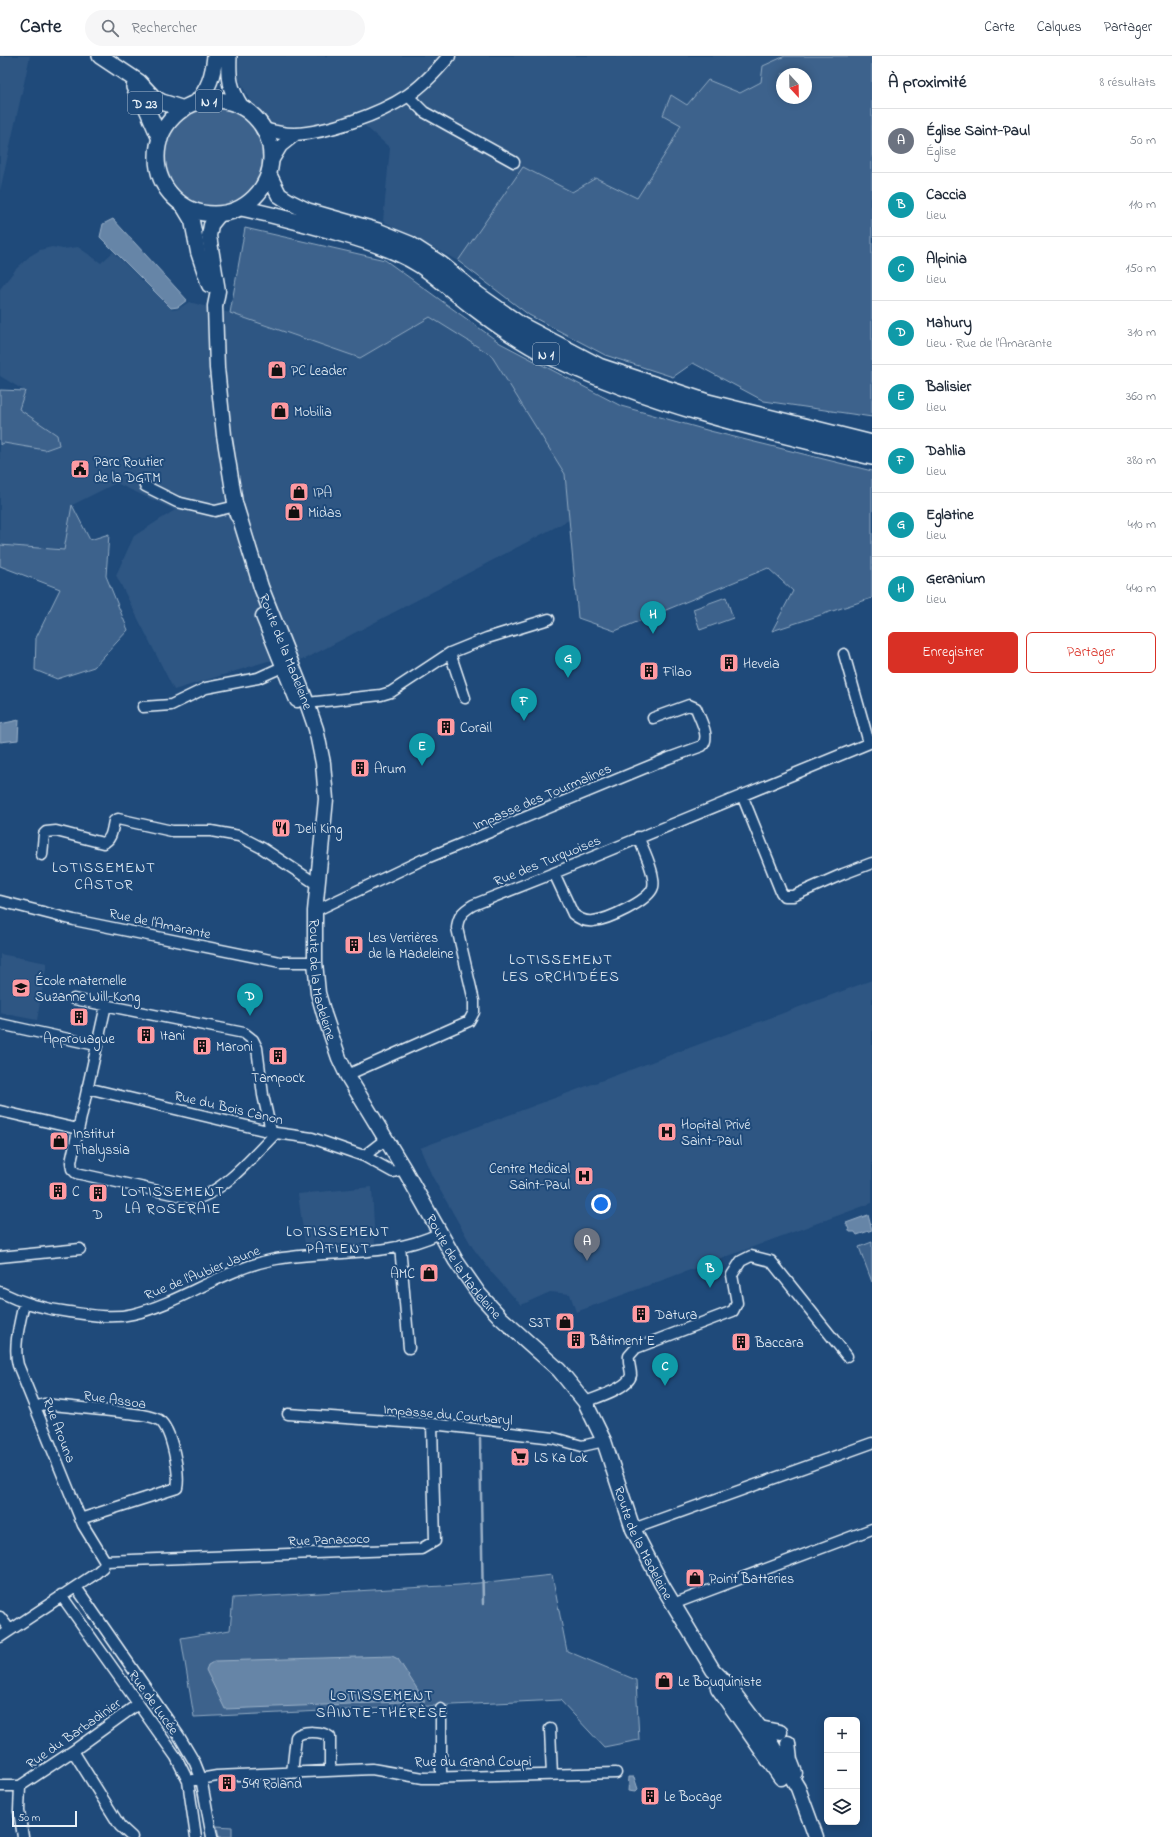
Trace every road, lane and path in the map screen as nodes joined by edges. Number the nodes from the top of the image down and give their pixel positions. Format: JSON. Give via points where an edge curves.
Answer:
{"nodes":[{"id":1,"x":100,"y":56,"type":"edge"},
{"id":2,"x":215,"y":56,"type":"edge"},
{"id":3,"x":229,"y":56,"type":"edge"},
{"id":4,"x":449,"y":56,"type":"edge"},
{"id":5,"x":123,"y":71,"type":"junction"},
{"id":6,"x":408,"y":96,"type":"junction"},
{"id":7,"x":190,"y":106,"type":"junction"},
{"id":8,"x":241,"y":107,"type":"junction"},
{"id":9,"x":264,"y":129,"type":"junction"},
{"id":10,"x":296,"y":134,"type":"junction"},
{"id":11,"x":160,"y":139,"type":"junction"},
{"id":12,"x":514,"y":162,"type":"dead end"},
{"id":13,"x":270,"y":168,"type":"junction"},
{"id":14,"x":183,"y":206,"type":"junction"},
{"id":15,"x":241,"y":208,"type":"junction"},
{"id":16,"x":219,"y":214,"type":"junction"},
{"id":17,"x":216,"y":306,"type":"junction"},
{"id":18,"x":872,"y":443,"type":"edge"},
{"id":19,"x":872,"y":457,"type":"edge"},
{"id":20,"x":145,"y":486,"type":"dead end"},
{"id":21,"x":236,"y":506,"type":"junction"},
{"id":22,"x":549,"y":619,"type":"dead end"},
{"id":23,"x":450,"y":653,"type":"junction"},
{"id":24,"x":844,"y":654,"type":"dead end"},
{"id":25,"x":287,"y":665,"type":"junction"},
{"id":26,"x":465,"y":698,"type":"dead end"},
{"id":27,"x":307,"y":703,"type":"junction"},
{"id":28,"x":143,"y":707,"type":"dead end"},
{"id":29,"x":653,"y":718,"type":"dead end"},
{"id":30,"x":870,"y":743,"type":"edge"},
{"id":31,"x":742,"y":795,"type":"junction"},
{"id":32,"x":324,"y":824,"type":"junction"},
{"id":33,"x":638,"y":837,"type":"junction"},
{"id":34,"x":42,"y":855,"type":"dead end"},
{"id":35,"x":872,"y":863,"type":"edge"},
{"id":36,"x":554,"y":873,"type":"junction"},
{"id":37,"x":318,"y":885,"type":"junction"},
{"id":38,"x":0,"y":901,"type":"edge"},
{"id":39,"x":315,"y":911,"type":"junction"},
{"id":40,"x":315,"y":962,"type":"junction"},
{"id":41,"x":74,"y":999,"type":"dead end"},
{"id":42,"x":106,"y":1005,"type":"junction"},
{"id":43,"x":0,"y":1024,"type":"edge"},
{"id":44,"x":96,"y":1045,"type":"junction"},
{"id":45,"x":347,"y":1075,"type":"junction"},
{"id":46,"x":87,"y":1088,"type":"junction"},
{"id":47,"x":0,"y":1111,"type":"edge"},
{"id":48,"x":78,"y":1129,"type":"junction"},
{"id":49,"x":274,"y":1132,"type":"junction"},
{"id":50,"x":386,"y":1139,"type":"junction"},
{"id":51,"x":364,"y":1156,"type":"junction"},
{"id":52,"x":404,"y":1169,"type":"junction"},
{"id":53,"x":440,"y":1233,"type":"junction"},
{"id":54,"x":400,"y":1246,"type":"junction"},
{"id":55,"x":80,"y":1249,"type":"dead end"},
{"id":56,"x":0,"y":1257,"type":"edge"},
{"id":57,"x":0,"y":1292,"type":"edge"},
{"id":58,"x":24,"y":1303,"type":"junction"},
{"id":59,"x":409,"y":1348,"type":"dead end"},
{"id":60,"x":847,"y":1356,"type":"dead end"},
{"id":61,"x":585,"y":1402,"type":"junction"},
{"id":62,"x":36,"y":1407,"type":"junction"},
{"id":63,"x":288,"y":1414,"type":"dead end"},
{"id":64,"x":432,"y":1424,"type":"junction"},
{"id":65,"x":604,"y":1441,"type":"junction"},
{"id":66,"x":872,"y":1443,"type":"edge"},
{"id":67,"x":80,"y":1519,"type":"junction"},
{"id":68,"x":633,"y":1529,"type":"junction"},
{"id":69,"x":872,"y":1529,"type":"edge"},
{"id":70,"x":105,"y":1561,"type":"junction"},
{"id":71,"x":76,"y":1587,"type":"junction"},
{"id":72,"x":61,"y":1595,"type":"junction"},
{"id":73,"x":673,"y":1604,"type":"junction"},
{"id":74,"x":0,"y":1617,"type":"edge"},
{"id":75,"x":10,"y":1630,"type":"junction"},
{"id":76,"x":0,"y":1637,"type":"edge"},
{"id":77,"x":713,"y":1670,"type":"junction"},
{"id":78,"x":138,"y":1704,"type":"junction"},
{"id":79,"x":441,"y":1709,"type":"dead end"},
{"id":80,"x":760,"y":1728,"type":"junction"},
{"id":81,"x":550,"y":1729,"type":"dead end"},
{"id":82,"x":73,"y":1752,"type":"junction"},
{"id":83,"x":330,"y":1771,"type":"junction"},
{"id":84,"x":292,"y":1773,"type":"junction"},
{"id":85,"x":616,"y":1773,"type":"dead end"},
{"id":86,"x":552,"y":1775,"type":"junction"},
{"id":87,"x":202,"y":1778,"type":"junction"},
{"id":88,"x":441,"y":1778,"type":"junction"},
{"id":89,"x":188,"y":1781,"type":"junction"},
{"id":90,"x":0,"y":1786,"type":"edge"},
{"id":91,"x":20,"y":1786,"type":"junction"},
{"id":92,"x":798,"y":1788,"type":"junction"},
{"id":93,"x":808,"y":1817,"type":"junction"},
{"id":94,"x":23,"y":1837,"type":"edge"},
{"id":95,"x":132,"y":1837,"type":"edge"},
{"id":96,"x":196,"y":1837,"type":"edge"},
{"id":97,"x":212,"y":1837,"type":"edge"},
{"id":98,"x":816,"y":1837,"type":"edge"}],
"edges":[{"from":1,"to":5,"type":"main road","number":"D 23"},
{"from":2,"to":7,"type":"main road","number":"N 1","via":[[210,83],[204,95]]},
{"from":3,"to":8,"type":"main road","number":"N 1","via":[[231,90]]},
{"from":4,"to":6,"type":"street"},
{"from":5,"to":7,"type":"main road","number":"D 23","via":[[162,102]]},
{"from":5,"to":11,"type":"main road","number":"D 23","via":[[144,102]]},
{"from":6,"to":10,"type":"street","via":[[385,109],[353,121]]},
{"from":6,"to":12,"type":"street","via":[[424,112]]},
{"from":7,"to":8,"type":"main road","number":"N 1","via":[[211,100],[227,101]]},
{"from":7,"to":11,"type":"main road","number":"N 1","via":[[170,122]]},
{"from":8,"to":9,"type":"main road","number":"N 1","via":[[254,116]]},
{"from":9,"to":10,"type":"street"},
{"from":9,"to":13,"type":"main road","number":"N 1","via":[[270,144]]},
{"from":10,"to":13,"type":"street","via":[[281,146]]},
{"from":11,"to":14,"type":"main road","number":"N 1","via":[[157,152],[160,178],[170,194]]},
{"from":13,"to":15,"type":"main road","number":"N 1","via":[[258,194]]},
{"from":13,"to":18,"type":"main road","number":"N 1","via":[[280,195],[290,202],[308,211],[378,231],[410,244],[441,264],[477,294],[521,325],[599,366],[708,402]]},
{"from":14,"to":16,"type":"main road","number":"N 1","via":[[201,213]]},
{"from":14,"to":17,"type":"main road","name":"Route de la Madeleine","via":[[192,221],[198,252]]},
{"from":15,"to":16,"type":"main road","number":"N 1"},
{"from":15,"to":19,"type":"main road","number":"N 1","via":[[367,241],[394,251],[418,264],[505,330],[551,357],[596,377],[706,414]]},
{"from":16,"to":17,"type":"main road","name":"Route de la Madeleine","via":[[211,225],[209,236],[218,291]]},
{"from":17,"to":21,"type":"main road","name":"Route de la Madeleine","via":[[217,368],[224,435]]},
{"from":20,"to":21,"type":"street","via":[[177,502],[215,511]]},
{"from":21,"to":25,"type":"main road","name":"Route de la Madeleine"},
{"from":22,"to":23,"type":"street","via":[[487,638]]},
{"from":23,"to":26,"type":"street"},
{"from":23,"to":27,"type":"street","via":[[391,692]]},
{"from":24,"to":30,"type":"street"},
{"from":25,"to":27,"type":"main road","name":"Route de la Madeleine"},
{"from":25,"to":28,"type":"street","via":[[258,678],[206,688],[171,705]]},
{"from":25,"to":32,"type":"main road","name":"Route de la Madeleine","via":[[318,769]]},
{"from":27,"to":32,"type":"main road","name":"Route de la Madeleine","via":[[316,729],[324,769]]},
{"from":29,"to":39,"type":"street","name":"Impasse des Tourmalines","via":[[689,705],[694,706],[706,738],[705,743],[422,860]]},
{"from":30,"to":31,"type":"street","name":"Rue des Turquoises"},
{"from":31,"to":33,"type":"street","name":"Rue des Turquoises"},
{"from":31,"to":35,"type":"street","via":[[784,896],[794,896]]},
{"from":32,"to":37,"type":"main road","name":"Route de la Madeleine"},
{"from":33,"to":36,"type":"street","name":"Rue des Turquoises"},
{"from":33,"to":36,"type":"street","via":[[654,882],[653,889],[634,905],[599,920],[588,921],[573,914]]},
{"from":34,"to":37,"type":"street","via":[[46,832],[56,831],[103,843],[110,838],[114,821],[118,819],[172,831],[211,831],[239,836]]},
{"from":36,"to":45,"type":"street","name":"Rue des Turquoises","via":[[472,905],[464,910],[458,919],[457,928],[474,1001],[474,1012],[469,1021]]},
{"from":37,"to":39,"type":"main road","name":"Route de la Madeleine"},
{"from":38,"to":40,"type":"street","name":"Rue de l'Amarante","via":[[74,920],[280,962]]},
{"from":39,"to":40,"type":"main road","name":"Route de la Madeleine"},
{"from":40,"to":45,"type":"main road","name":"Route de la Madeleine","via":[[318,993]]},
{"from":41,"to":42,"type":"street"},
{"from":42,"to":44,"type":"street"},
{"from":42,"to":49,"type":"street","via":[[250,1036],[257,1048],[263,1095]]},
{"from":43,"to":44,"type":"street"},
{"from":44,"to":46,"type":"street"},
{"from":45,"to":50,"type":"main road","name":"Route de la Madeleine"},
{"from":46,"to":48,"type":"street"},
{"from":46,"to":49,"type":"street","name":"Rue du Bois Canon"},
{"from":47,"to":48,"type":"street"},
{"from":48,"to":49,"type":"street","via":[[71,1162],[73,1171],[78,1174],[195,1199],[208,1196],[223,1184]]},
{"from":49,"to":51,"type":"street","name":"Rue du Bois Canon","via":[[312,1138]]},
{"from":50,"to":51,"type":"street"},
{"from":50,"to":52,"type":"main road","name":"Route de la Madeleine"},
{"from":51,"to":52,"type":"street","name":"Rue du Bois Canon","via":[[393,1172]]},
{"from":52,"to":53,"type":"main road","name":"Route de la Madeleine"},
{"from":53,"to":54,"type":"street","name":"Rue de l'Aubier Jaune"},
{"from":53,"to":61,"type":"main road","name":"Route de la Madeleine","via":[[479,1294],[501,1318],[558,1370]]},
{"from":54,"to":58,"type":"street","name":"Rue de l'Aubier Jaune","via":[[370,1252],[270,1260],[247,1266],[132,1314],[112,1317],[88,1315]]},
{"from":54,"to":59,"type":"street"},
{"from":55,"to":56,"type":"street"},
{"from":57,"to":58,"type":"street","name":"Rue de l'Aubier Jaune"},
{"from":58,"to":62,"type":"street","name":"Rue Arouna","via":[[17,1359]]},
{"from":60,"to":61,"type":"street","via":[[771,1261],[751,1256],[741,1261],[732,1275],[737,1303],[733,1311],[636,1348],[629,1356],[631,1375],[627,1382]]},
{"from":61,"to":65,"type":"main road","name":"Route de la Madeleine"},
{"from":62,"to":67,"type":"street","name":"Rue Arouna"},
{"from":62,"to":67,"type":"street","name":"Rue Assoa","via":[[44,1404],[141,1415],[159,1420],[169,1434],[178,1466],[177,1488]]},
{"from":63,"to":64,"type":"street","name":"Impasse du Courbaryl"},
{"from":64,"to":65,"type":"street","name":"Impasse du Courbaryl","via":[[554,1438],[582,1446]]},
{"from":64,"to":70,"type":"street","name":"Rue Panacoco","via":[[435,1541],[421,1549]]},
{"from":65,"to":68,"type":"main road","name":"Route de la Madeleine"},
{"from":66,"to":68,"type":"street"},
{"from":67,"to":70,"type":"street","name":"Rue Arouna"},
{"from":68,"to":73,"type":"main road","name":"Route de la Madeleine"},
{"from":69,"to":73,"type":"street"},
{"from":70,"to":71,"type":"street","via":[[103,1567]]},
{"from":71,"to":72,"type":"street"},
{"from":71,"to":87,"type":"street","via":[[179,1736]]},
{"from":72,"to":75,"type":"street"},
{"from":72,"to":78,"type":"street","name":"Rue de Lucée"},
{"from":73,"to":77,"type":"main road","name":"Route de la Madeleine"},
{"from":74,"to":75,"type":"street"},
{"from":75,"to":76,"type":"street"},
{"from":77,"to":80,"type":"main road","name":"Route de la Madeleine","via":[[727,1684]]},
{"from":77,"to":93,"type":"main road","name":"Route de la Madeleine","via":[[716,1685]]},
{"from":78,"to":82,"type":"street","name":"Rue du Barbadinier"},
{"from":78,"to":89,"type":"street","name":"Rue de Lucée","via":[[176,1757]]},
{"from":79,"to":88,"type":"street"},
{"from":80,"to":92,"type":"main road","name":"Route de la Madeleine"},
{"from":80,"to":92,"type":"main road","via":[[784,1737]]},
{"from":81,"to":86,"type":"street"},
{"from":82,"to":91,"type":"street","name":"Rue du Barbadinier"},
{"from":82,"to":95,"type":"street","via":[[120,1826]]},
{"from":83,"to":84,"type":"street","name":"Rue du Grand Coupi"},
{"from":83,"to":84,"type":"street","via":[[330,1737],[326,1734],[304,1733],[296,1737]]},
{"from":83,"to":88,"type":"street","name":"Rue du Grand Coupi","via":[[372,1769],[414,1777]]},
{"from":84,"to":87,"type":"street","name":"Rue du Grand Coupi"},
{"from":85,"to":86,"type":"street","name":"Rue du Grand Coupi"},
{"from":86,"to":88,"type":"street","name":"Rue du Grand Coupi"},
{"from":87,"to":89,"type":"street","name":"Rue du Grand Coupi"},
{"from":87,"to":97,"type":"street"},
{"from":89,"to":96,"type":"street","name":"Rue de Lucée"},
{"from":90,"to":91,"type":"street","name":"Rue du Barbadinier"},
{"from":91,"to":94,"type":"street","via":[[19,1811]]},
{"from":92,"to":93,"type":"main road","name":"Route de la Madeleine"},
{"from":93,"to":98,"type":"main road","name":"Route de la Madeleine"}]}
